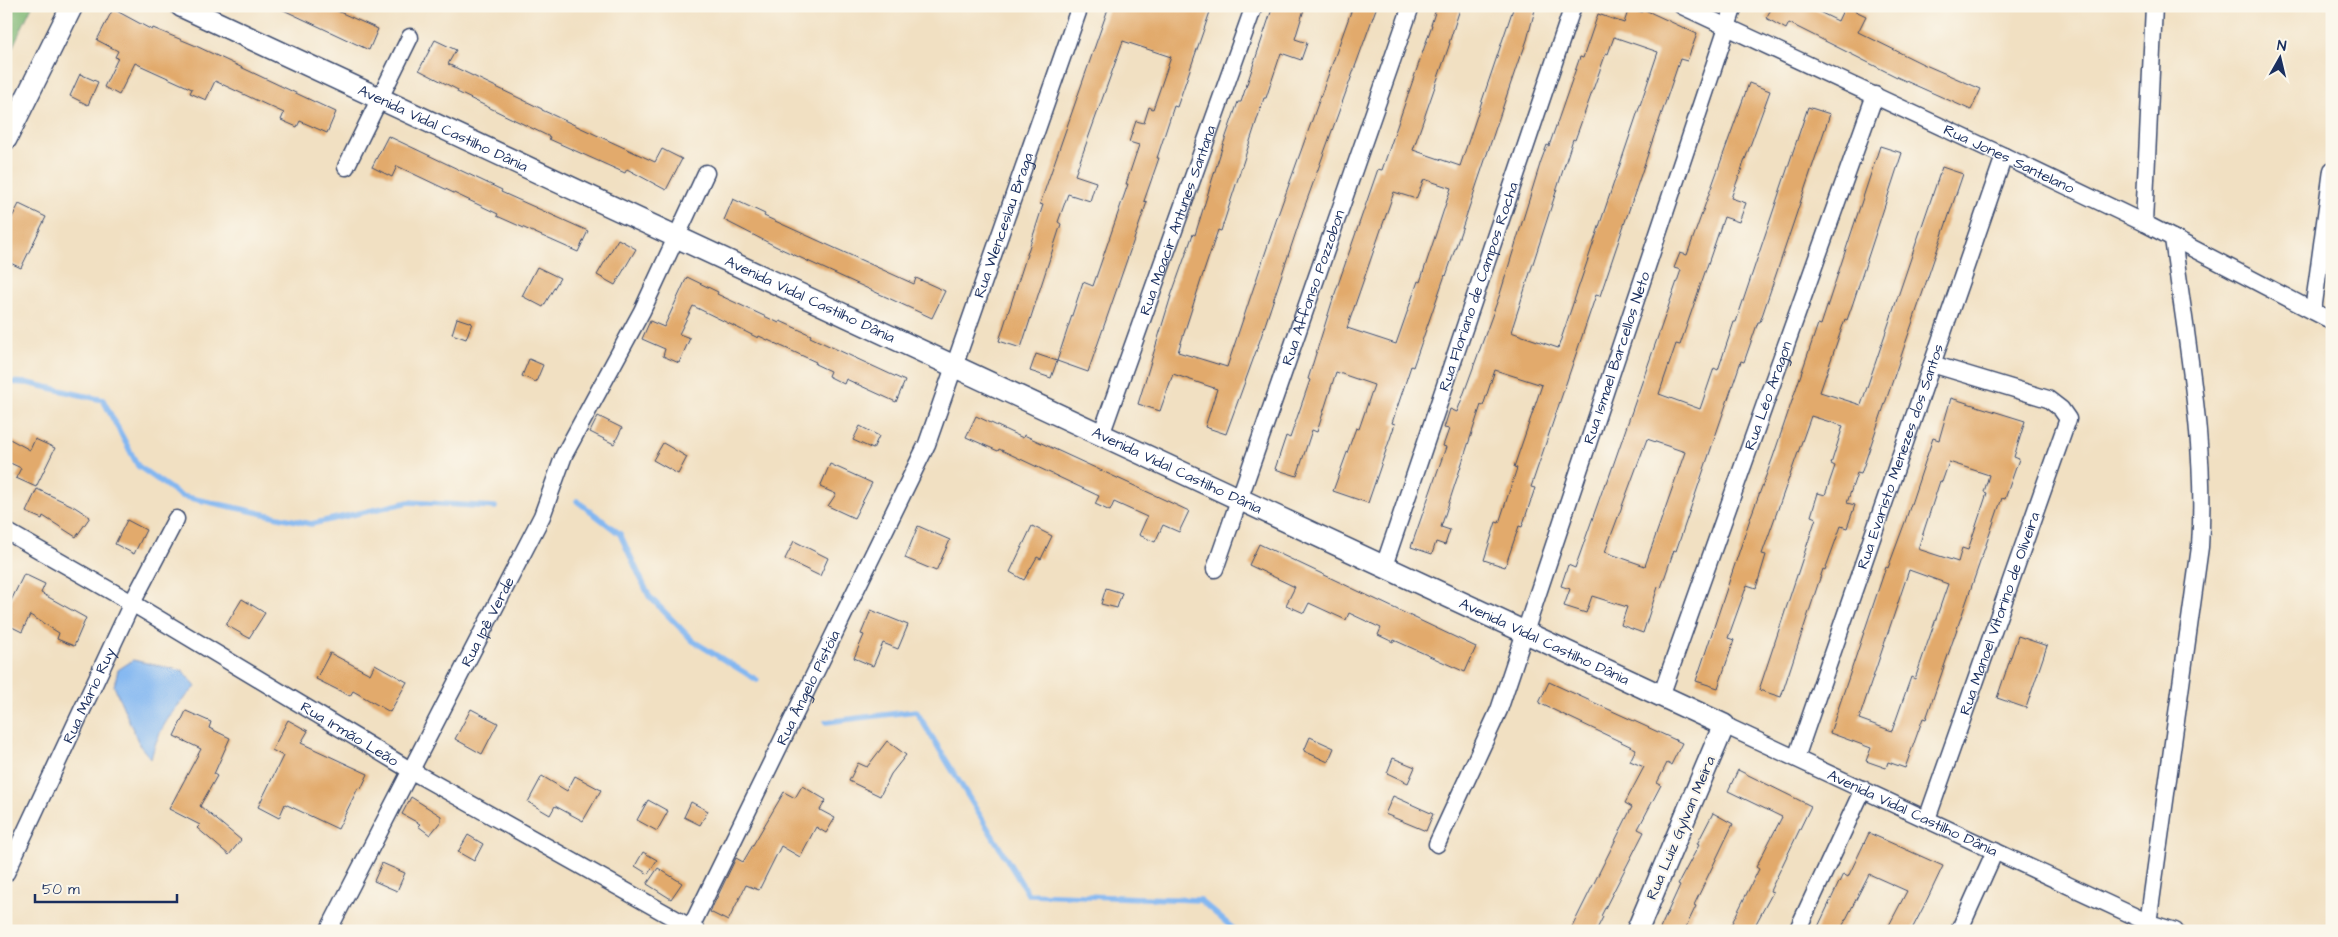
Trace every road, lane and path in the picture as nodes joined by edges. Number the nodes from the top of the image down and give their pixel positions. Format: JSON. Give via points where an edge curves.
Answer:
{"nodes":[{"id":1,"x":72,"y":6,"type":"edge"},
{"id":2,"x":181,"y":6,"type":"edge"},
{"id":3,"x":1080,"y":6,"type":"edge"},
{"id":4,"x":1254,"y":6,"type":"edge"},
{"id":5,"x":1411,"y":6,"type":"edge"},
{"id":6,"x":1573,"y":6,"type":"edge"},
{"id":7,"x":1682,"y":6,"type":"edge"},
{"id":8,"x":1734,"y":6,"type":"edge"},
{"id":9,"x":2154,"y":6,"type":"edge"},
{"id":10,"x":1727,"y":27,"type":"junction"},
{"id":11,"x":410,"y":37,"type":"dead end"},
{"id":12,"x":1874,"y":95,"type":"junction"},
{"id":13,"x":380,"y":99,"type":"junction"},
{"id":14,"x":6,"y":139,"type":"edge"},
{"id":15,"x":2004,"y":156,"type":"junction"},
{"id":16,"x":346,"y":167,"type":"dead end"},
{"id":17,"x":2332,"y":170,"type":"edge"},
{"id":18,"x":706,"y":173,"type":"dead end"},
{"id":19,"x":2144,"y":224,"type":"junction"},
{"id":20,"x":677,"y":237,"type":"junction"},
{"id":21,"x":2173,"y":238,"type":"junction"},
{"id":22,"x":2313,"y":311,"type":"junction"},
{"id":23,"x":2332,"y":321,"type":"edge"},
{"id":24,"x":1932,"y":364,"type":"junction"},
{"id":25,"x":954,"y":366,"type":"junction"},
{"id":26,"x":1101,"y":434,"type":"junction"},
{"id":27,"x":927,"y":444,"type":"joint"},
{"id":28,"x":1239,"y":499,"type":"junction"},
{"id":29,"x":176,"y":519,"type":"dead end"},
{"id":30,"x":6,"y":531,"type":"edge"},
{"id":31,"x":1384,"y":566,"type":"junction"},
{"id":32,"x":1215,"y":568,"type":"dead end"},
{"id":33,"x":132,"y":603,"type":"junction"},
{"id":34,"x":1524,"y":632,"type":"junction"},
{"id":35,"x":1661,"y":696,"type":"junction"},
{"id":36,"x":1724,"y":725,"type":"junction"},
{"id":37,"x":1796,"y":758,"type":"junction"},
{"id":38,"x":410,"y":770,"type":"junction"},
{"id":39,"x":1863,"y":789,"type":"junction"},
{"id":40,"x":1928,"y":819,"type":"junction"},
{"id":41,"x":1437,"y":844,"type":"dead end"},
{"id":42,"x":1995,"y":851,"type":"junction"},
{"id":43,"x":6,"y":873,"type":"edge"},
{"id":44,"x":2148,"y":927,"type":"edge"},
{"id":45,"x":692,"y":930,"type":"edge"},
{"id":46,"x":328,"y":931,"type":"edge"},
{"id":47,"x":1637,"y":931,"type":"edge"},
{"id":48,"x":1797,"y":931,"type":"edge"},
{"id":49,"x":1959,"y":931,"type":"edge"},
{"id":50,"x":2175,"y":931,"type":"edge"}],
"edges":[{"from":1,"to":14,"type":"street"},
{"from":2,"to":13,"type":"street","name":"Avenida Vidal Castilho Dânia"},
{"from":3,"to":25,"type":"street","name":"Rua Wenceslau Braga"},
{"from":4,"to":26,"type":"street","name":"Rua Moacir Antunes Santana"},
{"from":5,"to":28,"type":"street","name":"Rua Affonso Pozzobon"},
{"from":6,"to":31,"type":"street","name":"Rua Floriano de Campos Rocha"},
{"from":7,"to":10,"type":"street","name":"Rua Jones Santelano"},
{"from":8,"to":10,"type":"street","name":"Rua Ismael Barcellos Neto"},
{"from":9,"to":19,"type":"street"},
{"from":10,"to":12,"type":"street","name":"Rua Jones Santelano"},
{"from":10,"to":34,"type":"street","name":"Rua Ismael Barcellos Neto"},
{"from":11,"to":13,"type":"street"},
{"from":12,"to":15,"type":"street","name":"Rua Jones Santelano"},
{"from":12,"to":35,"type":"street","name":"Rua Léo Aragon"},
{"from":13,"to":16,"type":"street"},
{"from":13,"to":20,"type":"street","name":"Avenida Vidal Castilho Dânia"},
{"from":15,"to":19,"type":"street","name":"Rua Jones Santelano"},
{"from":15,"to":24,"type":"street","name":"Rua Evaristo Menezes dos Santos"},
{"from":17,"to":22,"type":"street"},
{"from":18,"to":20,"type":"street","name":"Rua Ipê Verde"},
{"from":19,"to":21,"type":"street","name":"Rua Jones Santelano"},
{"from":20,"to":25,"type":"street","name":"Avenida Vidal Castilho Dânia"},
{"from":20,"to":38,"type":"street","name":"Rua Ipê Verde","via":[[642,312],[564,455],[542,516]]},
{"from":21,"to":22,"type":"street","name":"Rua Jones Santelano"},
{"from":21,"to":44,"type":"street","via":[[2198,423],[2202,516]]},
{"from":22,"to":23,"type":"street","name":"Rua Jones Santelano"},
{"from":24,"to":37,"type":"street","name":"Rua Evaristo Menezes dos Santos"},
{"from":24,"to":40,"type":"street","name":"Rua Manoel Vitorino de Oliveira","via":[[2048,399],[2061,408],[2068,419]]},
{"from":25,"to":26,"type":"street","name":"Avenida Vidal Castilho Dânia"},
{"from":25,"to":27,"type":"street","name":"Rua Wenceslau Braga"},
{"from":26,"to":28,"type":"street","name":"Avenida Vidal Castilho Dânia"},
{"from":27,"to":45,"type":"street","name":"Rua Ângelo Pistóia"},
{"from":28,"to":31,"type":"street","name":"Avenida Vidal Castilho Dânia"},
{"from":28,"to":32,"type":"street","name":"Rua Affonso Pozzobon"},
{"from":29,"to":33,"type":"street","name":"Rua Mário Ruy"},
{"from":30,"to":33,"type":"street","name":"Rua Irmão Leão"},
{"from":31,"to":34,"type":"street","name":"Avenida Vidal Castilho Dânia"},
{"from":33,"to":38,"type":"street","name":"Rua Irmão Leão"},
{"from":33,"to":43,"type":"street","name":"Rua Mário Ruy"},
{"from":34,"to":35,"type":"street","name":"Avenida Vidal Castilho Dânia"},
{"from":34,"to":41,"type":"street","name":"Rua Ismael Barcellos Neto","via":[[1498,710]]},
{"from":35,"to":36,"type":"street","name":"Avenida Vidal Castilho Dânia"},
{"from":36,"to":37,"type":"street","name":"Avenida Vidal Castilho Dânia"},
{"from":36,"to":47,"type":"street","name":"Rua Luiz Gylvan Meira"},
{"from":37,"to":39,"type":"street","name":"Avenida Vidal Castilho Dânia"},
{"from":38,"to":45,"type":"street","name":"Rua Irmão Leão"},
{"from":38,"to":46,"type":"street","name":"Rua Ipê Verde"},
{"from":39,"to":40,"type":"street","name":"Avenida Vidal Castilho Dânia"},
{"from":39,"to":48,"type":"street"},
{"from":40,"to":42,"type":"street","name":"Avenida Vidal Castilho Dânia"},
{"from":42,"to":44,"type":"street","name":"Avenida Vidal Castilho Dânia"},
{"from":42,"to":49,"type":"street"},
{"from":44,"to":50,"type":"street","name":"Avenida Vidal Castilho Dânia"}]}
